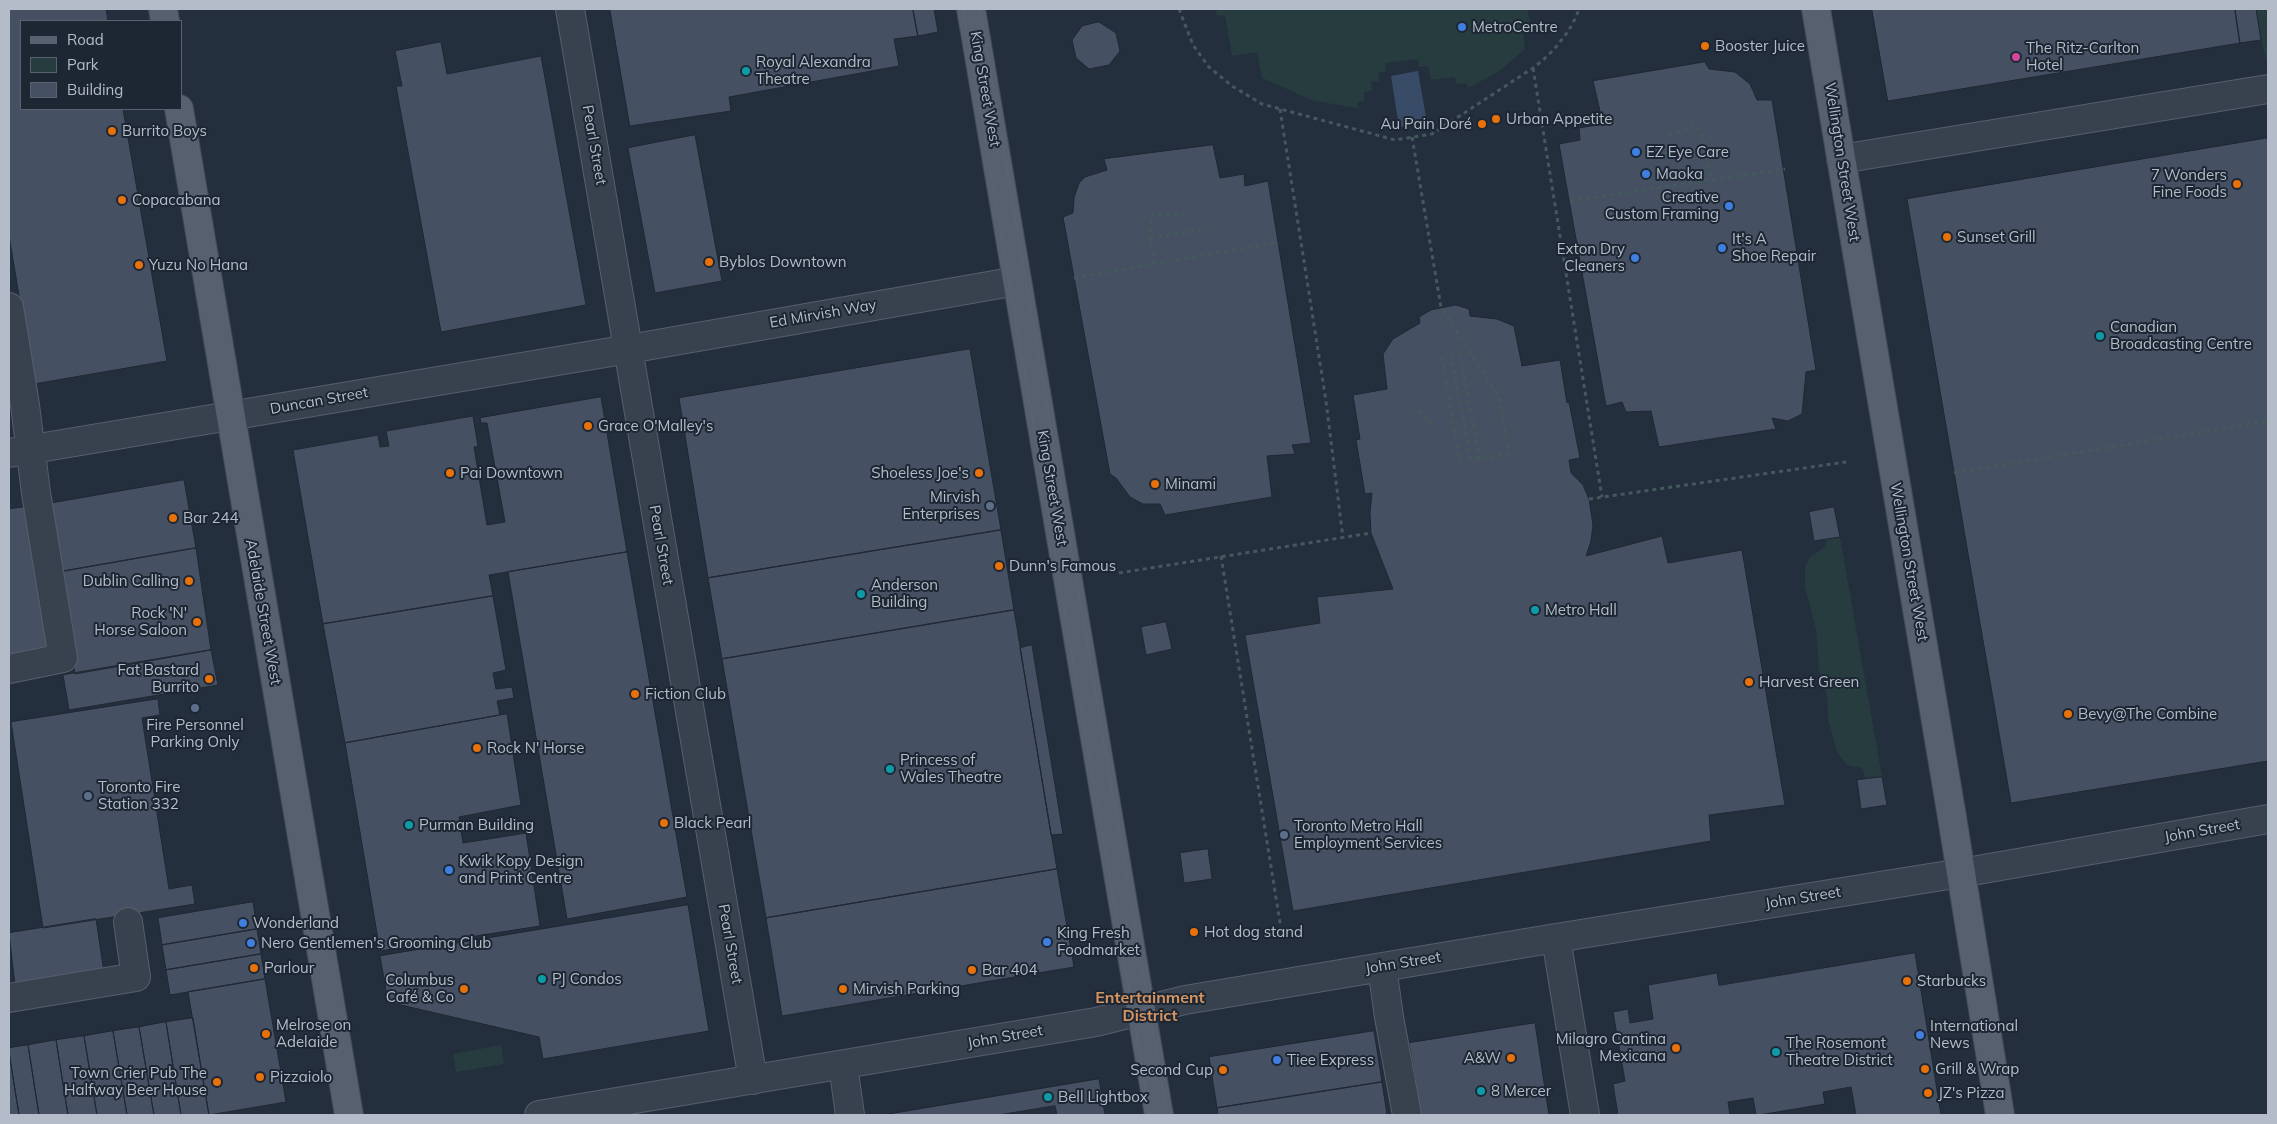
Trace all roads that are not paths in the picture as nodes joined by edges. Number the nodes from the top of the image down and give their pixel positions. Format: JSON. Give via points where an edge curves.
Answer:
{"nodes":[{"id":1,"x":570,"y":9,"type":"edge"},
{"id":2,"x":971,"y":9,"type":"edge"},
{"id":3,"x":1816,"y":9,"type":"edge"},
{"id":4,"x":2268,"y":90,"type":"edge"},
{"id":5,"x":179,"y":110,"type":"edge"},
{"id":6,"x":1841,"y":159,"type":"junction"},
{"id":7,"x":1017,"y":281,"type":"junction"},
{"id":8,"x":9,"y":307,"type":"edge"},
{"id":9,"x":629,"y":349,"type":"junction"},
{"id":10,"x":230,"y":416,"type":"junction"},
{"id":11,"x":20,"y":451,"type":"edge"},
{"id":12,"x":9,"y":669,"type":"edge"},
{"id":13,"x":2268,"y":819,"type":"edge"},
{"id":14,"x":1961,"y":873,"type":"junction"},
{"id":15,"x":128,"y":922,"type":"dead end"},
{"id":16,"x":1556,"y":938,"type":"junction"},
{"id":17,"x":1382,"y":967,"type":"junction"},
{"id":18,"x":9,"y":998,"type":"edge"},
{"id":19,"x":1141,"y":1012,"type":"junction"},
{"id":20,"x":843,"y":1065,"type":"junction"},
{"id":21,"x":753,"y":1080,"type":"junction"},
{"id":22,"x":349,"y":1115,"type":"edge"},
{"id":23,"x":539,"y":1115,"type":"edge"},
{"id":24,"x":850,"y":1115,"type":"edge"},
{"id":25,"x":1158,"y":1115,"type":"edge"},
{"id":26,"x":1407,"y":1115,"type":"edge"},
{"id":27,"x":1585,"y":1115,"type":"edge"},
{"id":28,"x":2000,"y":1115,"type":"edge"}],
"edges":[{"from":1,"to":9,"type":"street","name":"Pearl Street"},
{"from":2,"to":7,"type":"main road","name":"King Street West"},
{"from":3,"to":6,"type":"main road","name":"Wellington Street West"},
{"from":4,"to":6,"type":"street"},
{"from":5,"to":10,"type":"main road","name":"Adelaide Street West"},
{"from":6,"to":14,"type":"main road","name":"Wellington Street West"},
{"from":7,"to":9,"type":"street","name":"Ed Mirvish Way"},
{"from":7,"to":19,"type":"main road","name":"King Street West"},
{"from":8,"to":11,"type":"street","via":[[25,405]]},
{"from":9,"to":10,"type":"street","name":"Duncan Street"},
{"from":9,"to":21,"type":"street","name":"Pearl Street"},
{"from":10,"to":11,"type":"street","name":"Duncan Street"},
{"from":10,"to":22,"type":"main road","name":"Adelaide Street West"},
{"from":11,"to":12,"type":"street","via":[[64,658]]},
{"from":13,"to":14,"type":"street","name":"John Street"},
{"from":14,"to":16,"type":"street","name":"John Street"},
{"from":14,"to":28,"type":"main road","name":"Wellington Street West"},
{"from":15,"to":18,"type":"street","via":[[136,977]]},
{"from":16,"to":17,"type":"street","name":"John Street"},
{"from":16,"to":27,"type":"street"},
{"from":17,"to":19,"type":"street","name":"John Street","via":[[1185,1000]]},
{"from":17,"to":26,"type":"street"},
{"from":19,"to":20,"type":"street","name":"John Street"},
{"from":19,"to":25,"type":"main road","name":"King Street West"},
{"from":20,"to":21,"type":"street","name":"John Street"},
{"from":20,"to":24,"type":"street"},
{"from":21,"to":23,"type":"street","name":"John Street"}]}
